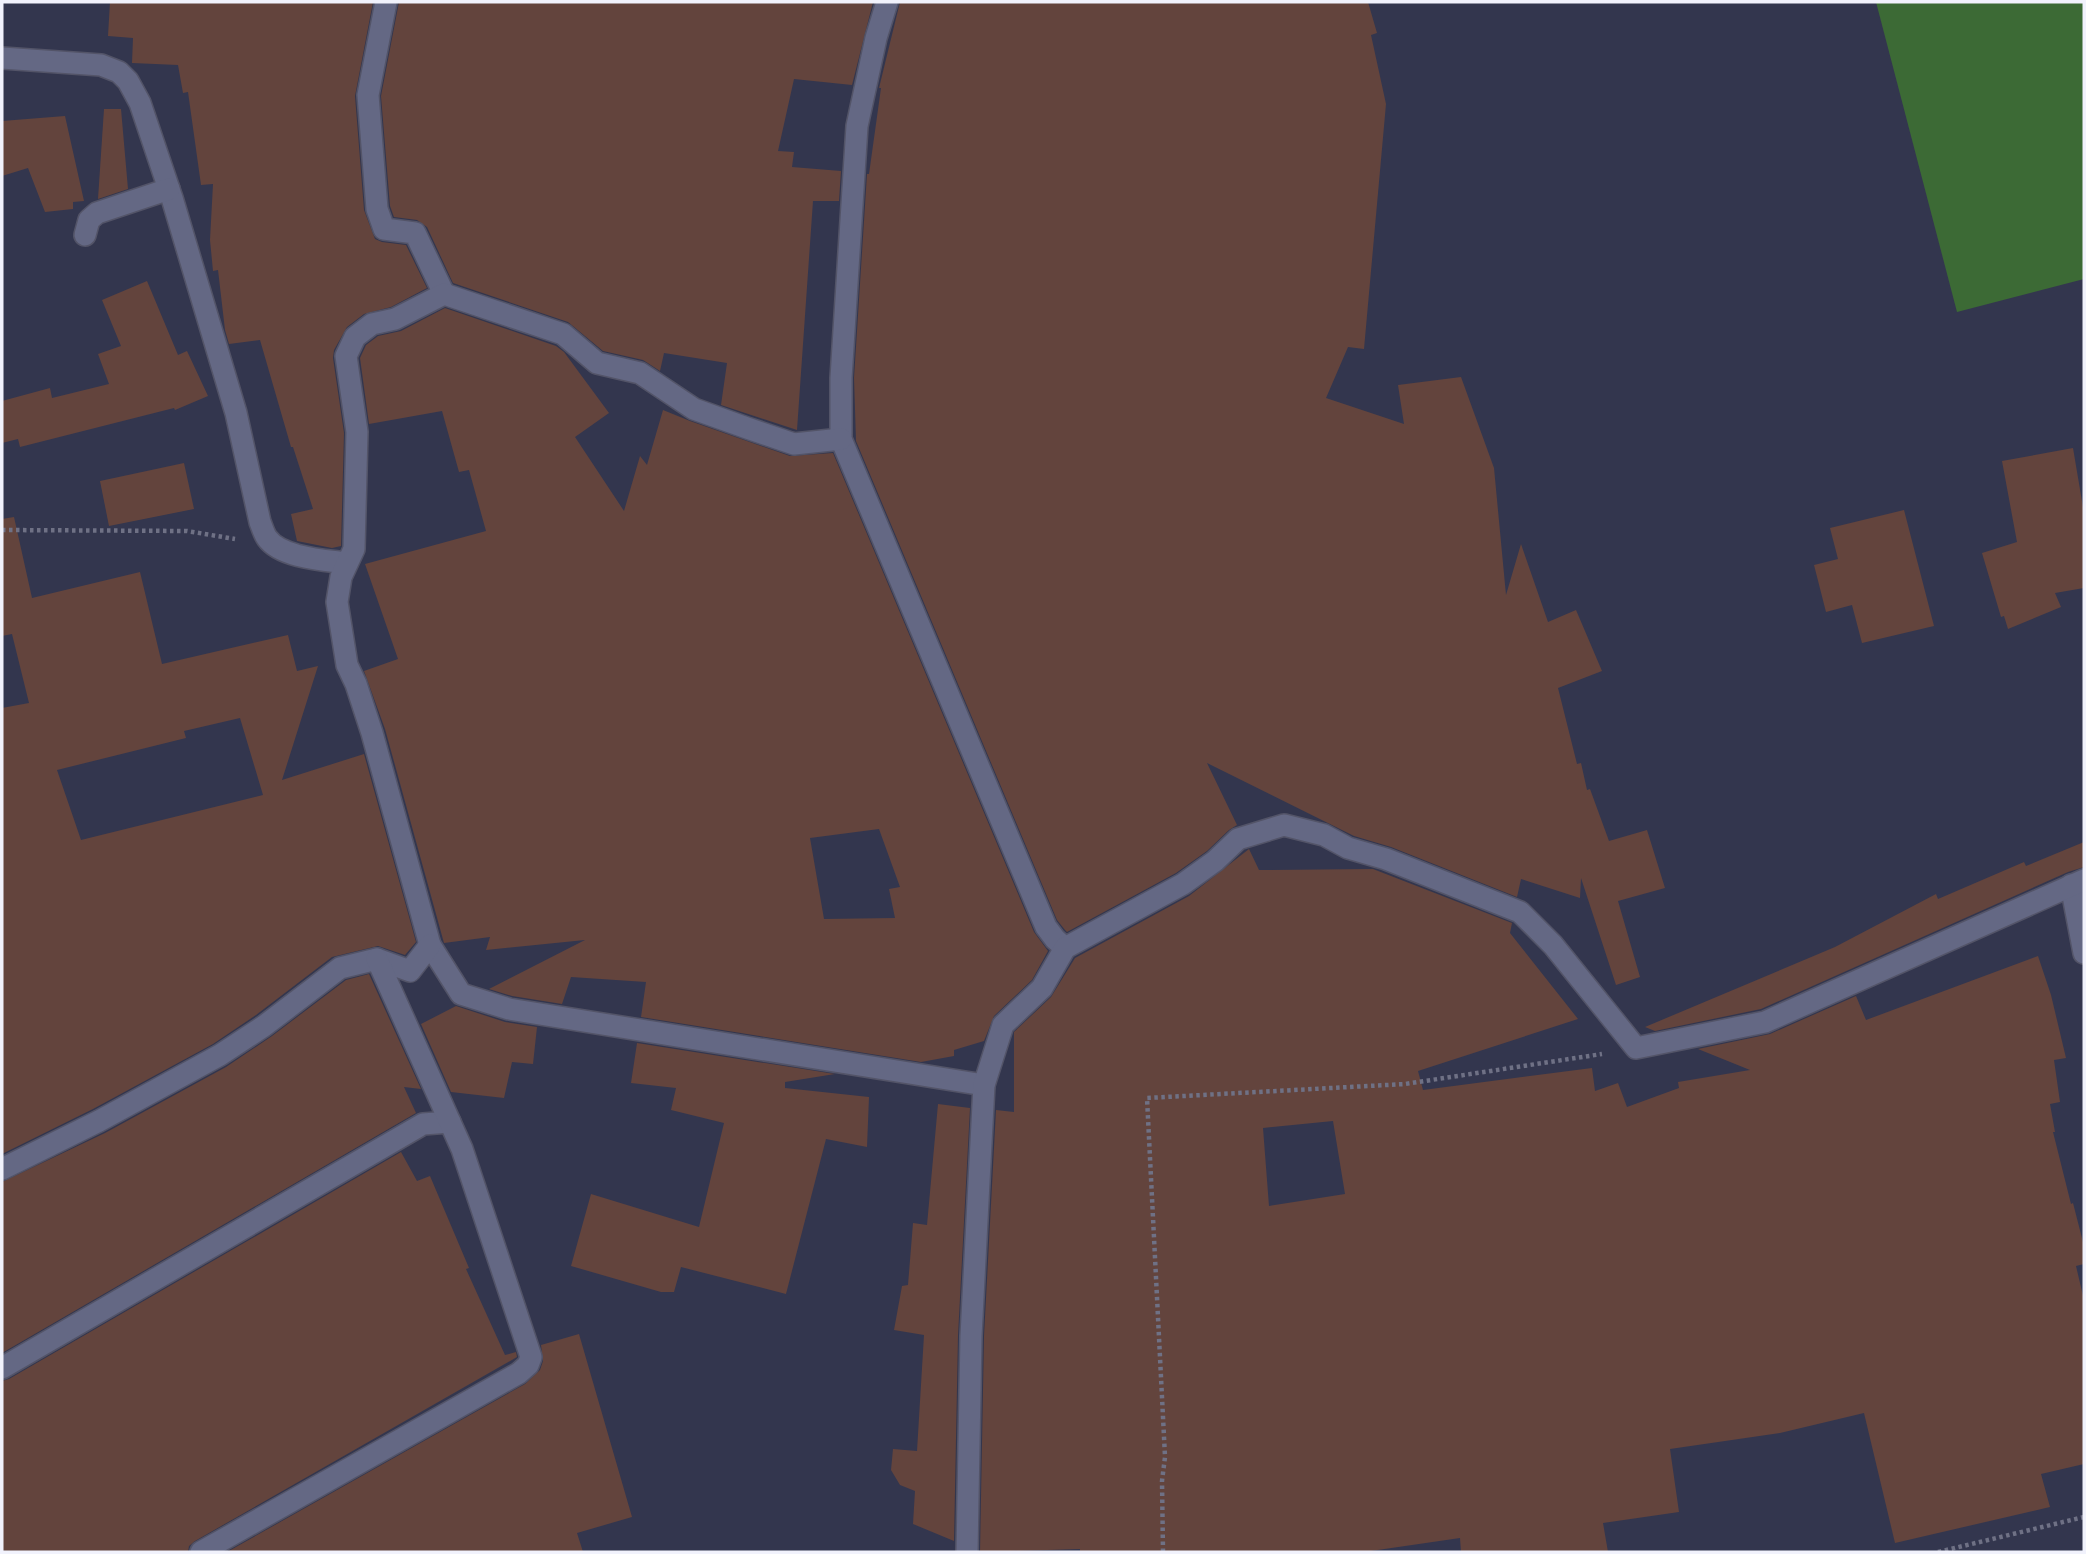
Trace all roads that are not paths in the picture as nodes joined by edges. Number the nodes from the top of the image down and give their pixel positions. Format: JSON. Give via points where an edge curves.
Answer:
{"nodes":[{"id":1,"x":386,"y":2,"type":"edge"},
{"id":2,"x":887,"y":2,"type":"edge"},
{"id":3,"x":2,"y":58,"type":"edge"},
{"id":4,"x":169,"y":189,"type":"junction"},
{"id":5,"x":85,"y":235,"type":"dead end"},
{"id":6,"x":444,"y":294,"type":"junction"},
{"id":7,"x":841,"y":439,"type":"junction"},
{"id":8,"x":347,"y":563,"type":"junction"},
{"id":9,"x":2078,"y":882,"type":"edge"},
{"id":10,"x":430,"y":945,"type":"junction"},
{"id":11,"x":1065,"y":947,"type":"junction"},
{"id":12,"x":2084,"y":953,"type":"edge"},
{"id":13,"x":377,"y":959,"type":"junction"},
{"id":14,"x":984,"y":1085,"type":"junction"},
{"id":15,"x":450,"y":1122,"type":"junction"},
{"id":16,"x":2,"y":1169,"type":"edge"},
{"id":17,"x":2,"y":1368,"type":"edge"},
{"id":18,"x":201,"y":1552,"type":"edge"},
{"id":19,"x":967,"y":1552,"type":"edge"}],
"edges":[{"from":1,"to":6,"type":"street","via":[[368,95],[377,209],[384,229],[415,233]]},
{"from":2,"to":7,"type":"street","via":[[857,126]]},
{"from":3,"to":4,"type":"street","via":[[101,65],[119,72],[140,103]]},
{"from":4,"to":5,"type":"street","via":[[97,213],[89,220]]},
{"from":4,"to":8,"type":"street","via":[[236,413],[266,538],[307,558]]},
{"from":6,"to":7,"type":"street","via":[[563,334],[597,363],[640,373],[694,408],[747,428],[794,444]]},
{"from":6,"to":8,"type":"street","via":[[395,319],[372,324],[355,337],[346,356],[357,432],[354,549]]},
{"from":7,"to":11,"type":"street","via":[[1046,927]]},
{"from":8,"to":10,"type":"street","via":[[338,589],[342,646],[372,733]]},
{"from":9,"to":11,"type":"street","via":[[1765,1022],[1636,1048],[1553,945],[1520,912],[1324,835],[1284,825],[1238,839],[1183,884]]},
{"from":9,"to":12,"type":"street"},
{"from":10,"to":13,"type":"street","via":[[410,971]]},
{"from":10,"to":14,"type":"street","via":[[461,994],[509,1009]]},
{"from":11,"to":14,"type":"street","via":[[1042,988],[1003,1025]]},
{"from":13,"to":15,"type":"street"},
{"from":13,"to":16,"type":"street","via":[[340,968],[220,1055]]},
{"from":14,"to":19,"type":"street","via":[[971,1336]]},
{"from":15,"to":17,"type":"street","via":[[423,1124]]},
{"from":15,"to":18,"type":"street","via":[[531,1357],[528,1366]]}]}
